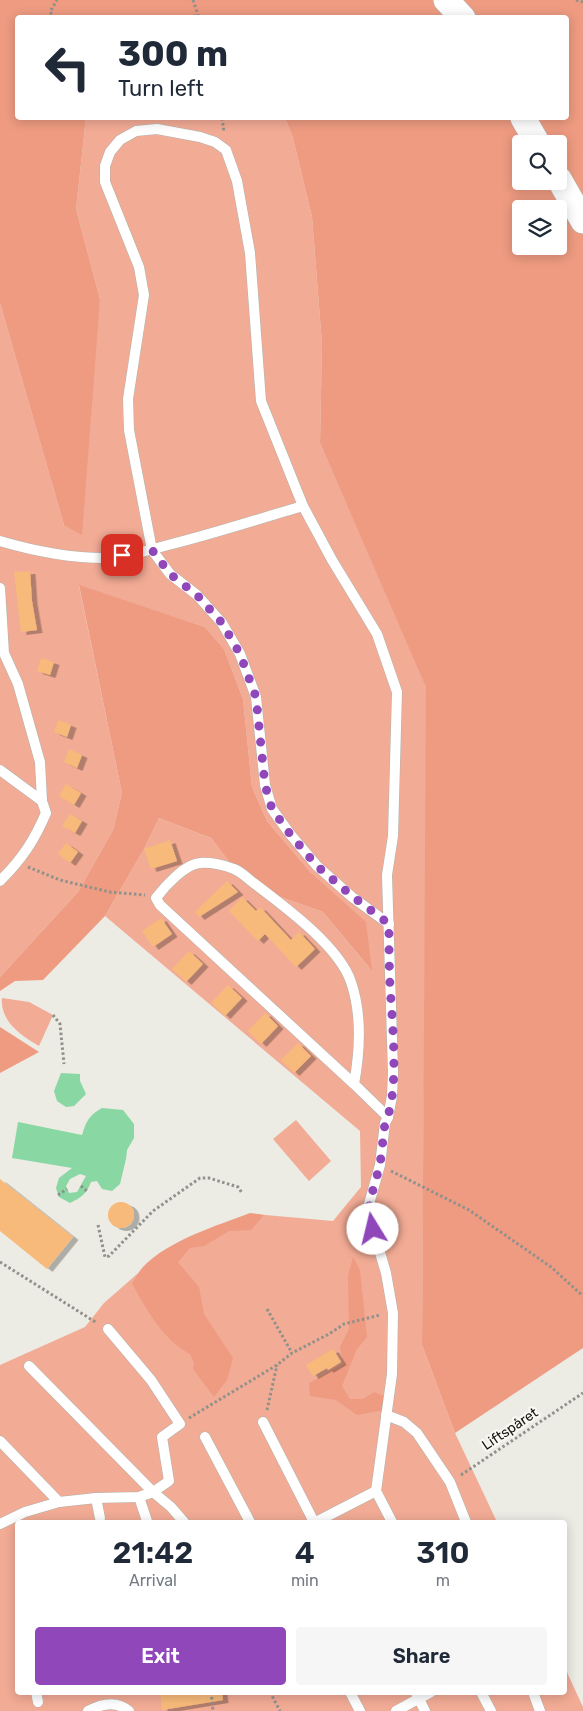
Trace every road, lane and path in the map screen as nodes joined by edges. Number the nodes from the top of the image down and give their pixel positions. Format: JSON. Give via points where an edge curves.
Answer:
{"nodes":[{"id":1,"x":57,"y":0,"type":"edge"},
{"id":2,"x":193,"y":0,"type":"edge"},
{"id":3,"x":446,"y":0,"type":"edge"},
{"id":4,"x":576,"y":0,"type":"edge"},
{"id":5,"x":583,"y":2,"type":"edge"},
{"id":6,"x":52,"y":15,"type":"edge"},
{"id":7,"x":198,"y":15,"type":"edge"},
{"id":8,"x":460,"y":15,"type":"edge"},
{"id":9,"x":524,"y":120,"type":"edge"},
{"id":10,"x":533,"y":135,"type":"edge"},
{"id":11,"x":565,"y":190,"type":"edge"},
{"id":12,"x":583,"y":221,"type":"edge"},
{"id":13,"x":303,"y":506,"type":"junction"},
{"id":14,"x":0,"y":541,"type":"edge"},
{"id":15,"x":152,"y":550,"type":"junction"},
{"id":16,"x":0,"y":588,"type":"edge"},
{"id":17,"x":2,"y":651,"type":"edge"},
{"id":18,"x":0,"y":770,"type":"edge"},
{"id":19,"x":42,"y":801,"type":"junction"},
{"id":20,"x":18,"y":864,"type":"junction"},
{"id":21,"x":0,"y":881,"type":"edge"},
{"id":22,"x":156,"y":898,"type":"junction"},
{"id":23,"x":389,"y":924,"type":"junction"},
{"id":24,"x":53,"y":1015,"type":"dead end"},
{"id":25,"x":64,"y":1064,"type":"dead end"},
{"id":26,"x":354,"y":1084,"type":"junction"},
{"id":27,"x":388,"y":1117,"type":"junction"},
{"id":28,"x":380,"y":1165,"type":"junction"},
{"id":29,"x":81,"y":1186,"type":"dead end"},
{"id":30,"x":67,"y":1189,"type":"dead end"},
{"id":31,"x":88,"y":1192,"type":"dead end"},
{"id":32,"x":58,"y":1194,"type":"dead end"},
{"id":33,"x":242,"y":1194,"type":"dead end"},
{"id":34,"x":98,"y":1225,"type":"dead end"},
{"id":35,"x":0,"y":1262,"type":"edge"},
{"id":36,"x":583,"y":1296,"type":"edge"},
{"id":37,"x":267,"y":1309,"type":"dead end"},
{"id":38,"x":393,"y":1313,"type":"junction"},
{"id":39,"x":108,"y":1329,"type":"joint"},
{"id":40,"x":292,"y":1353,"type":"junction"},
{"id":41,"x":277,"y":1365,"type":"junction"},
{"id":42,"x":29,"y":1366,"type":"dead end"},
{"id":43,"x":583,"y":1393,"type":"edge"},
{"id":44,"x":386,"y":1416,"type":"junction"},
{"id":45,"x":263,"y":1422,"type":"joint"},
{"id":46,"x":180,"y":1424,"type":"junction"},
{"id":47,"x":205,"y":1436,"type":"dead end"},
{"id":48,"x":0,"y":1441,"type":"edge"},
{"id":49,"x":450,"y":1482,"type":"junction"},
{"id":50,"x":376,"y":1491,"type":"junction"},
{"id":51,"x":153,"y":1492,"type":"junction"},
{"id":52,"x":139,"y":1497,"type":"junction"},
{"id":53,"x":96,"y":1498,"type":"junction"},
{"id":54,"x":59,"y":1502,"type":"junction"},
{"id":55,"x":100,"y":1518,"type":"dead end"},
{"id":56,"x":147,"y":1520,"type":"edge"},
{"id":57,"x":182,"y":1520,"type":"edge"},
{"id":58,"x":249,"y":1520,"type":"edge"},
{"id":59,"x":314,"y":1520,"type":"edge"},
{"id":60,"x":328,"y":1520,"type":"edge"},
{"id":61,"x":391,"y":1520,"type":"edge"},
{"id":62,"x":465,"y":1520,"type":"edge"},
{"id":63,"x":0,"y":1524,"type":"edge"},
{"id":64,"x":210,"y":1695,"type":"edge"},
{"id":65,"x":272,"y":1695,"type":"edge"},
{"id":66,"x":352,"y":1695,"type":"edge"},
{"id":67,"x":417,"y":1695,"type":"edge"},
{"id":68,"x":483,"y":1695,"type":"edge"},
{"id":69,"x":534,"y":1695,"type":"edge"},
{"id":70,"x":88,"y":1711,"type":"edge"},
{"id":71,"x":129,"y":1711,"type":"edge"},
{"id":72,"x":213,"y":1711,"type":"edge"},
{"id":73,"x":280,"y":1711,"type":"edge"},
{"id":74,"x":360,"y":1711,"type":"edge"},
{"id":75,"x":396,"y":1711,"type":"edge"},
{"id":76,"x":425,"y":1711,"type":"edge"},
{"id":77,"x":491,"y":1711,"type":"edge"},
{"id":78,"x":540,"y":1711,"type":"edge"}],
"edges":[{"from":1,"to":6,"type":"path","via":[[50,12]]},
{"from":2,"to":7,"type":"path"},
{"from":3,"to":8,"type":"street"},
{"from":4,"to":5,"type":"path"},
{"from":9,"to":10,"type":"street"},
{"from":11,"to":12,"type":"street"},
{"from":13,"to":15,"type":"lane"},
{"from":13,"to":15,"type":"lane","via":[[261,401],[250,253],[236,181],[226,150],[200,137],[158,129],[136,131],[120,140],[110,152],[105,166],[105,182],[139,267],[144,295],[128,399],[129,430]]},
{"from":13,"to":23,"type":"lane","via":[[377,634],[396,692],[393,836],[387,874]]},
{"from":14,"to":15,"type":"lane","via":[[64,555],[106,558]]},
{"from":15,"to":23,"type":"lane","via":[[170,574],[197,595],[222,623],[240,654],[256,697],[265,785],[272,809],[317,866]]},
{"from":16,"to":17,"type":"lane"},
{"from":17,"to":19,"type":"lane","via":[[18,684],[40,762]]},
{"from":18,"to":19,"type":"lane"},
{"from":19,"to":20,"type":"lane","via":[[46,813]]},
{"from":20,"to":21,"type":"lane"},
{"from":20,"to":22,"type":"path","via":[[76,884]]},
{"from":22,"to":26,"type":"lane"},
{"from":22,"to":26,"type":"lane","via":[[184,871],[200,862],[213,864],[234,869],[312,931],[339,960],[351,981],[358,1020]]},
{"from":23,"to":27,"type":"lane","via":[[393,1073]]},
{"from":24,"to":25,"type":"path","via":[[60,1024]]},
{"from":26,"to":27,"type":"lane"},
{"from":27,"to":28,"type":"lane"},
{"from":28,"to":36,"type":"path","via":[[469,1210],[551,1267]]},
{"from":28,"to":38,"type":"lane","via":[[369,1204]]},
{"from":29,"to":31,"type":"path"},
{"from":30,"to":32,"type":"path"},
{"from":33,"to":34,"type":"path","via":[[238,1187],[200,1178],[153,1210],[105,1257]]},
{"from":35,"to":39,"type":"path"},
{"from":37,"to":40,"type":"path"},
{"from":38,"to":40,"type":"path","via":[[344,1324]]},
{"from":38,"to":44,"type":"lane","via":[[392,1374]]},
{"from":39,"to":46,"type":"lane","via":[[151,1380]]},
{"from":40,"to":41,"type":"path"},
{"from":41,"to":45,"type":"path"},
{"from":41,"to":46,"type":"path"},
{"from":42,"to":51,"type":"lane"},
{"from":43,"to":49,"type":"path","name":"Liftspåret"},
{"from":44,"to":49,"type":"lane","via":[[404,1422],[418,1434]]},
{"from":44,"to":50,"type":"lane"},
{"from":45,"to":59,"type":"lane"},
{"from":46,"to":51,"type":"lane","via":[[162,1437],[169,1481]]},
{"from":47,"to":58,"type":"lane"},
{"from":48,"to":54,"type":"lane"},
{"from":49,"to":62,"type":"lane"},
{"from":50,"to":60,"type":"lane"},
{"from":50,"to":61,"type":"lane"},
{"from":51,"to":52,"type":"lane"},
{"from":51,"to":57,"type":"lane"},
{"from":52,"to":53,"type":"lane"},
{"from":52,"to":56,"type":"lane"},
{"from":53,"to":54,"type":"lane"},
{"from":53,"to":55,"type":"lane"},
{"from":54,"to":63,"type":"lane","via":[[25,1512]]},
{"from":64,"to":72,"type":"path"},
{"from":65,"to":73,"type":"path"},
{"from":66,"to":74,"type":"lane"},
{"from":67,"to":75,"type":"lane"},
{"from":67,"to":76,"type":"lane"},
{"from":68,"to":77,"type":"lane"},
{"from":69,"to":78,"type":"lane"},
{"from":70,"to":71,"type":"lane","via":[[110,1703]]}]}
